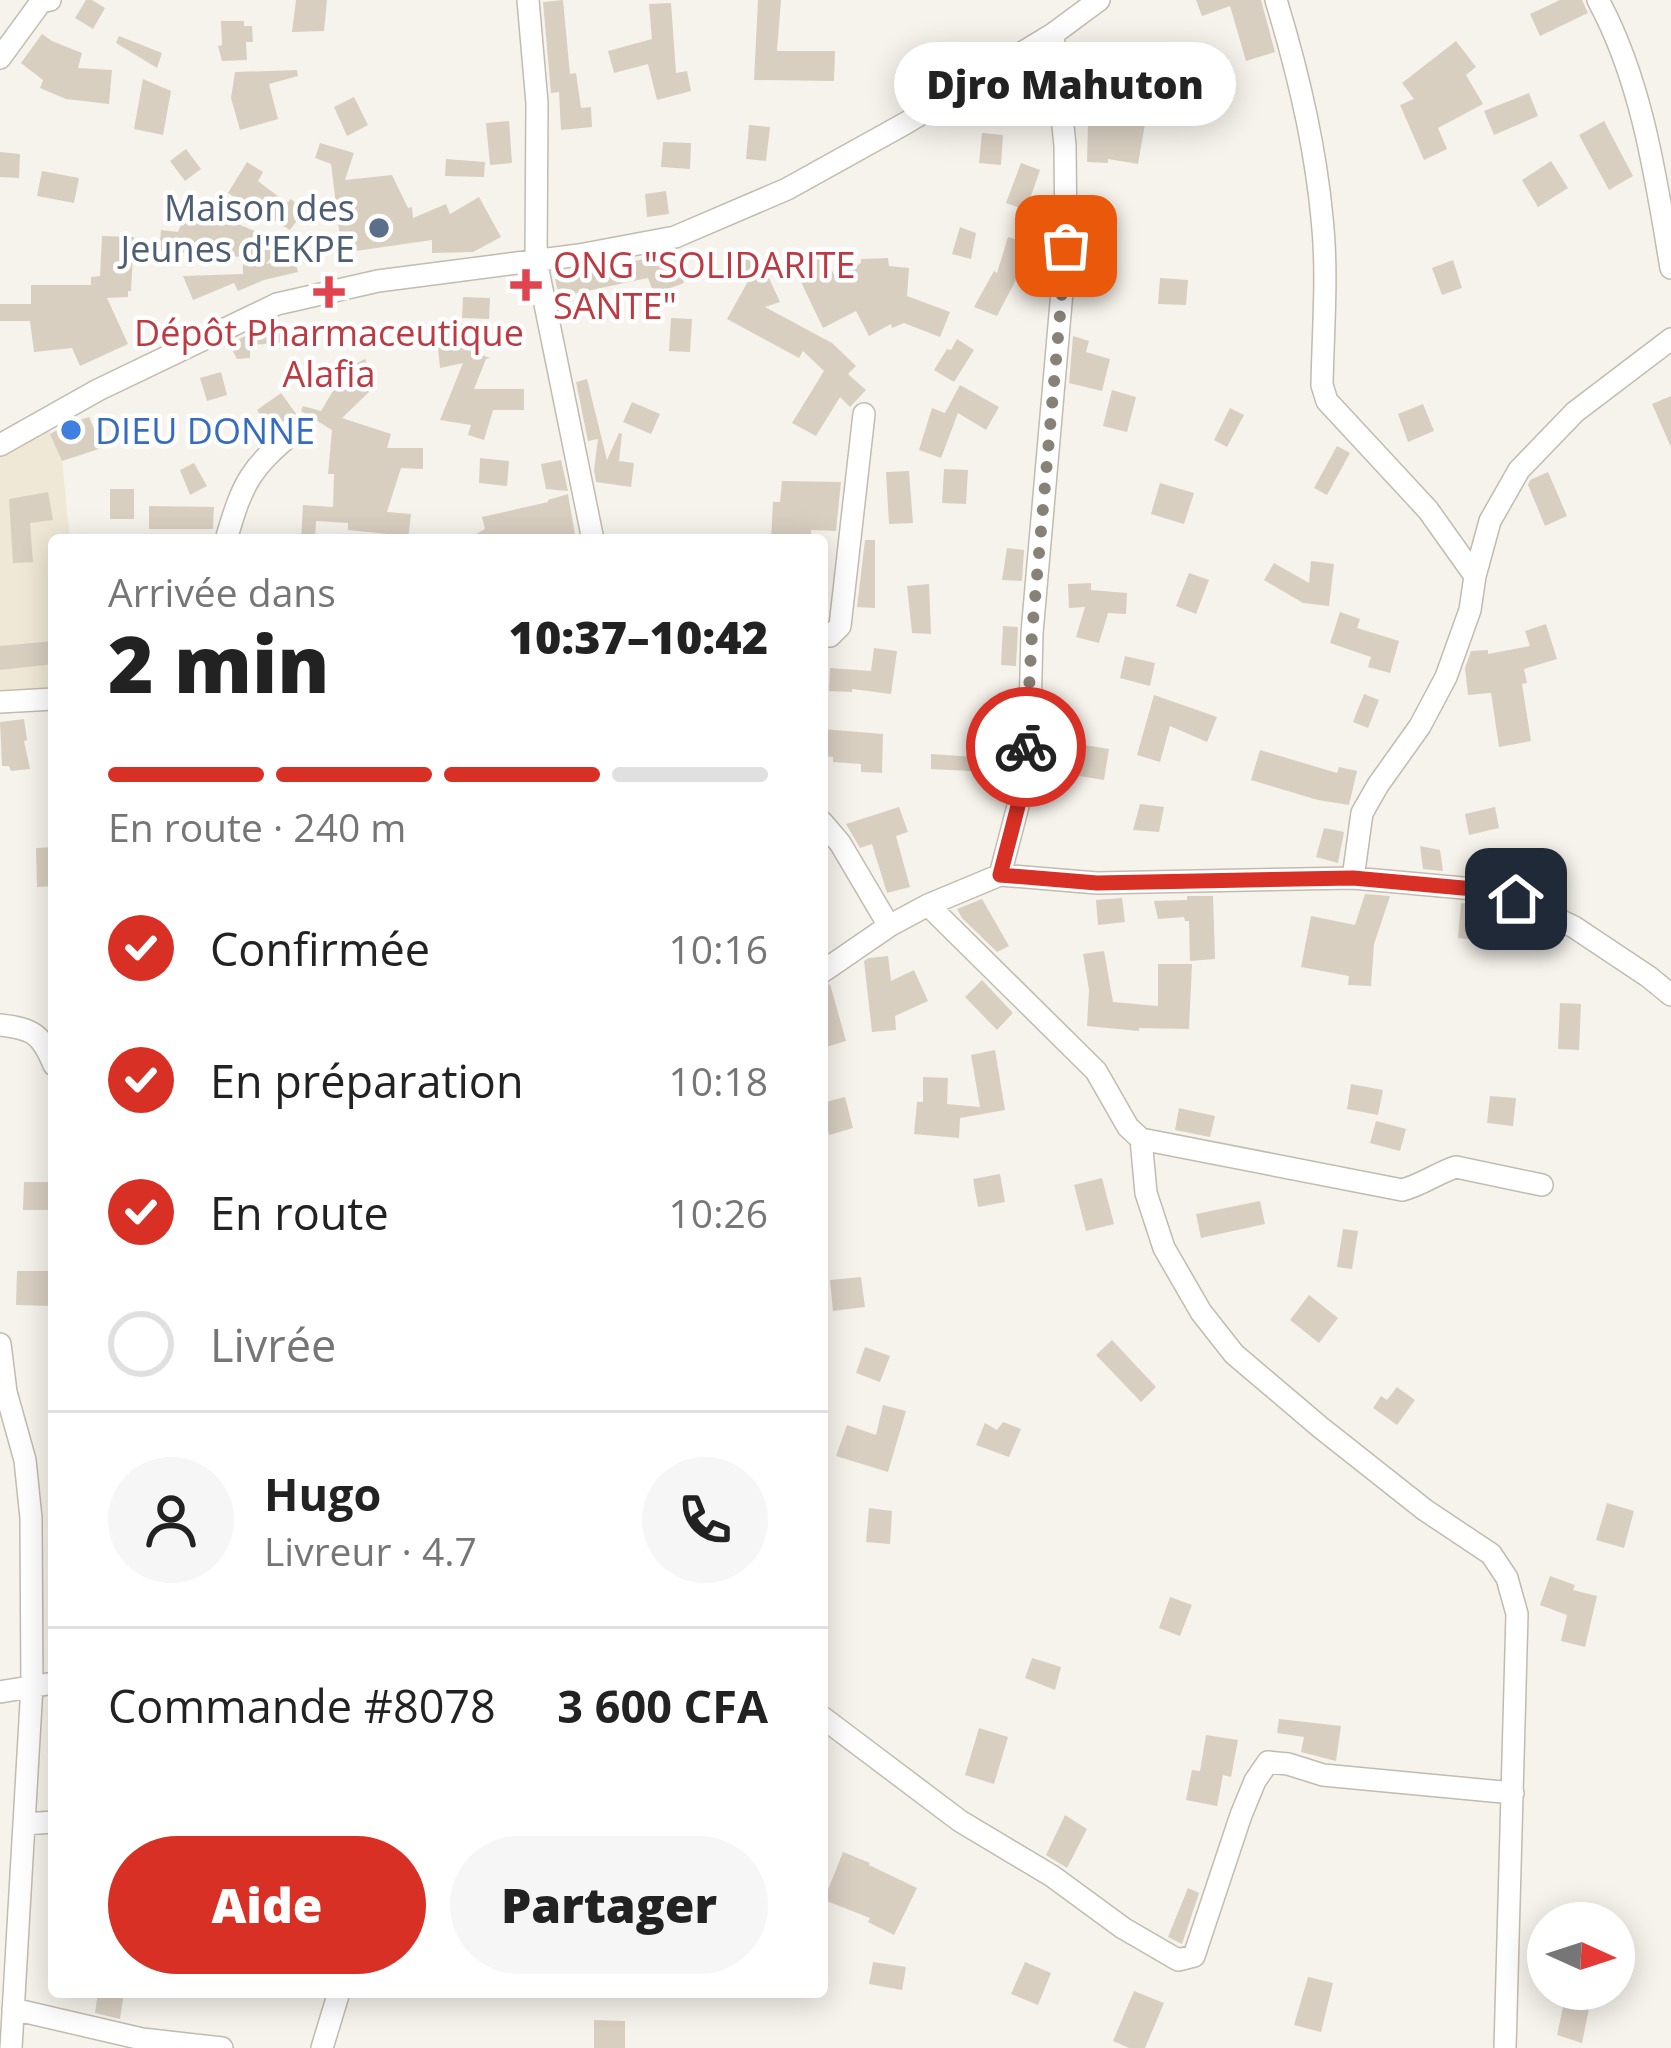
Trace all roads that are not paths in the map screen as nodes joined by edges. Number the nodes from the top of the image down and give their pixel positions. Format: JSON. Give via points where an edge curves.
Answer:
{"nodes":[{"id":1,"x":50,"y":0,"type":"edge"},
{"id":2,"x":528,"y":0,"type":"edge"},
{"id":3,"x":1099,"y":0,"type":"edge"},
{"id":4,"x":1276,"y":0,"type":"edge"},
{"id":5,"x":1598,"y":0,"type":"edge"},
{"id":6,"x":1052,"y":34,"type":"junction"},
{"id":7,"x":0,"y":58,"type":"edge"},
{"id":8,"x":536,"y":260,"type":"junction"},
{"id":9,"x":1671,"y":268,"type":"edge"},
{"id":10,"x":1671,"y":339,"type":"edge"},
{"id":11,"x":864,"y":414,"type":"dead end"},
{"id":12,"x":296,"y":430,"type":"dead end"},
{"id":13,"x":0,"y":445,"type":"edge"},
{"id":14,"x":1490,"y":521,"type":"junction"},
{"id":15,"x":228,"y":534,"type":"edge"},
{"id":16,"x":592,"y":534,"type":"edge"},
{"id":17,"x":1450,"y":542,"type":"junction"},
{"id":18,"x":1475,"y":576,"type":"junction"},
{"id":19,"x":828,"y":636,"type":"edge"},
{"id":20,"x":48,"y":698,"type":"edge"},
{"id":21,"x":0,"y":702,"type":"edge"},
{"id":22,"x":828,"y":829,"type":"edge"},
{"id":23,"x":1000,"y":875,"type":"junction"},
{"id":24,"x":1353,"y":878,"type":"junction"},
{"id":25,"x":928,"y":905,"type":"junction"},
{"id":26,"x":889,"y":926,"type":"junction"},
{"id":27,"x":828,"y":968,"type":"edge"},
{"id":28,"x":1671,"y":995,"type":"edge"},
{"id":29,"x":0,"y":1025,"type":"edge"},
{"id":30,"x":48,"y":1054,"type":"edge"},
{"id":31,"x":1141,"y":1139,"type":"junction"},
{"id":32,"x":1542,"y":1185,"type":"dead end"},
{"id":33,"x":0,"y":1344,"type":"edge"},
{"id":34,"x":43,"y":1685,"type":"edge"},
{"id":35,"x":0,"y":1692,"type":"edge"},
{"id":36,"x":828,"y":1722,"type":"edge"},
{"id":37,"x":1513,"y":1793,"type":"junction"},
{"id":38,"x":48,"y":1822,"type":"edge"},
{"id":39,"x":24,"y":1824,"type":"junction"},
{"id":40,"x":337,"y":1998,"type":"edge"},
{"id":41,"x":13,"y":2009,"type":"junction"},
{"id":42,"x":11,"y":2048,"type":"edge"},
{"id":43,"x":222,"y":2048,"type":"edge"},
{"id":44,"x":322,"y":2048,"type":"edge"},
{"id":45,"x":1505,"y":2048,"type":"edge"}],
"edges":[{"from":1,"to":7,"type":"street"},
{"from":2,"to":8,"type":"street"},
{"from":3,"to":6,"type":"street"},
{"from":4,"to":17,"type":"street","via":[[1310,127],[1323,221],[1327,401]]},
{"from":5,"to":9,"type":"street","via":[[1619,38],[1641,116]]},
{"from":6,"to":8,"type":"street","via":[[787,189],[675,237]]},
{"from":6,"to":23,"type":"street","via":[[1066,246],[1030,714]]},
{"from":8,"to":13,"type":"street","via":[[278,304]]},
{"from":8,"to":16,"type":"street"},
{"from":10,"to":14,"type":"street","via":[[1561,426],[1519,470]]},
{"from":11,"to":19,"type":"street","via":[[840,626]]},
{"from":12,"to":15,"type":"street","via":[[247,480]]},
{"from":14,"to":17,"type":"street"},
{"from":14,"to":18,"type":"street"},
{"from":17,"to":18,"type":"street"},
{"from":18,"to":24,"type":"street","via":[[1446,677],[1362,813]]},
{"from":20,"to":21,"type":"street"},
{"from":22,"to":26,"type":"street"},
{"from":23,"to":24,"type":"street","via":[[1097,883]]},
{"from":23,"to":25,"type":"street"},
{"from":24,"to":28,"type":"street","via":[[1516,899],[1574,927]]},
{"from":25,"to":26,"type":"street"},
{"from":25,"to":31,"type":"street","via":[[1096,1072]]},
{"from":26,"to":27,"type":"street"},
{"from":29,"to":30,"type":"street","via":[[31,1030]]},
{"from":31,"to":32,"type":"street","via":[[1402,1190],[1456,1167]]},
{"from":31,"to":37,"type":"street","via":[[1146,1193],[1164,1248],[1234,1354],[1491,1554],[1508,1578],[1516,1614]]},
{"from":33,"to":34,"type":"street","via":[[25,1460]]},
{"from":34,"to":35,"type":"street"},
{"from":34,"to":39,"type":"street"},
{"from":36,"to":37,"type":"street","via":[[960,1821],[1178,1960],[1194,1956],[1241,1815],[1268,1762]]},
{"from":37,"to":45,"type":"street"},
{"from":38,"to":39,"type":"street"},
{"from":39,"to":41,"type":"street"},
{"from":40,"to":44,"type":"street"},
{"from":41,"to":42,"type":"street"},
{"from":41,"to":43,"type":"street"}]}
